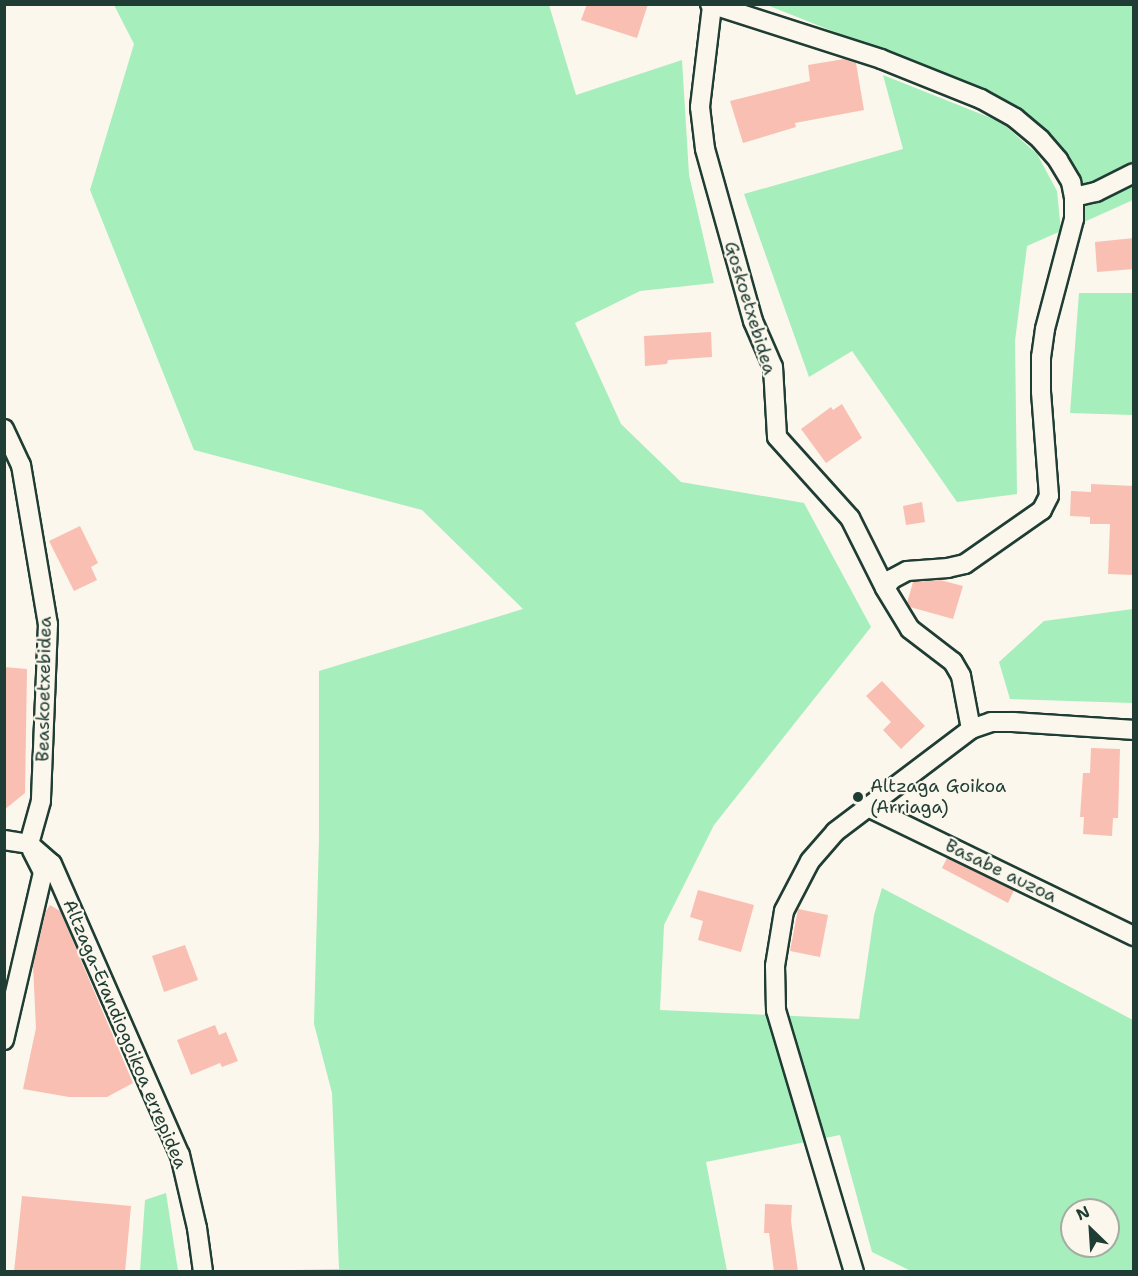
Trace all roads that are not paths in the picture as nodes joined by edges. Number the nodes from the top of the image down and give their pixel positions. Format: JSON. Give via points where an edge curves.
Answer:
{"nodes":[{"id":1,"x":711,"y":5,"type":"edge"},
{"id":2,"x":1134,"y":173,"type":"edge"},
{"id":3,"x":1074,"y":197,"type":"junction"},
{"id":4,"x":4,"y":429,"type":"edge"},
{"id":5,"x":885,"y":588,"type":"junction"},
{"id":6,"x":971,"y":729,"type":"junction"},
{"id":7,"x":1134,"y":730,"type":"edge"},
{"id":8,"x":868,"y":807,"type":"junction"},
{"id":9,"x":4,"y":840,"type":"edge"},
{"id":10,"x":29,"y":844,"type":"junction"},
{"id":11,"x":1134,"y":936,"type":"edge"},
{"id":12,"x":4,"y":1040,"type":"edge"},
{"id":13,"x":203,"y":1272,"type":"edge"},
{"id":14,"x":854,"y":1272,"type":"edge"}],
"edges":[{"from":1,"to":3,"type":"street","via":[[881,59],[981,99],[1015,118],[1040,139],[1071,182]]},
{"from":1,"to":5,"type":"street","name":"Goskoetxebidea","via":[[700,107],[705,149],[753,321],[773,367],[777,437],[850,518]]},
{"from":2,"to":3,"type":"street","via":[[1096,192]]},
{"from":3,"to":5,"type":"street","via":[[1074,219],[1044,330],[1041,357],[1049,496],[1042,510],[965,564],[908,571],[892,579]]},
{"from":4,"to":10,"type":"street","name":"Beaskoetxebidea","via":[[21,465],[48,624],[41,801]]},
{"from":5,"to":6,"type":"street","name":"Goskoetxebidea","via":[[910,629],[953,662],[961,676]]},
{"from":6,"to":7,"type":"street","via":[[1014,722]]},
{"from":6,"to":8,"type":"street"},
{"from":8,"to":11,"type":"street","name":"Basabe auzoa"},
{"from":8,"to":14,"type":"street","via":[[835,832],[810,861],[784,910],[775,966],[776,1010]]},
{"from":9,"to":10,"type":"street"},
{"from":10,"to":12,"type":"street","via":[[43,872]]},
{"from":10,"to":13,"type":"street","name":"Altzaga-Erandiogoikoa errepidea","via":[[52,864],[180,1155]]}]}
